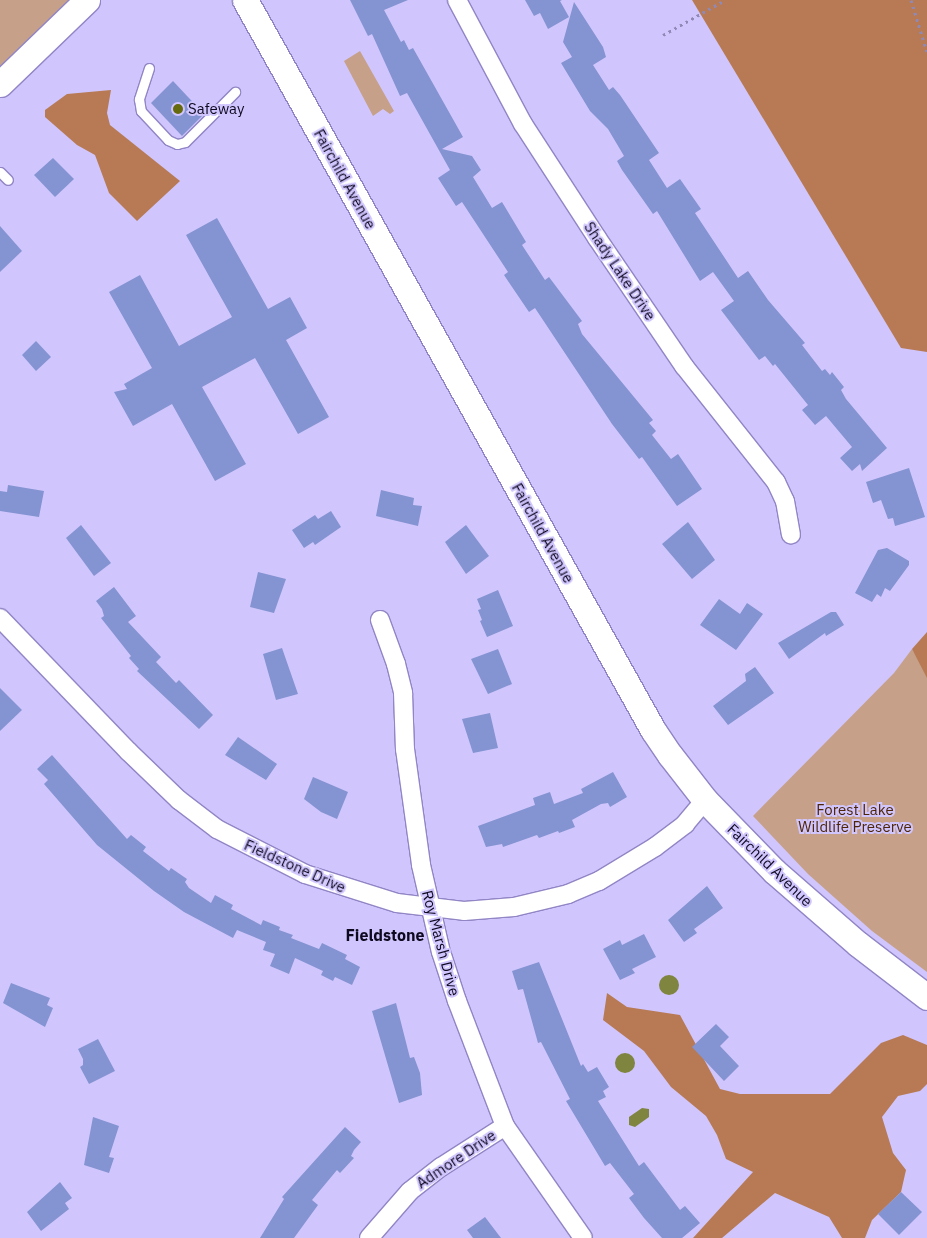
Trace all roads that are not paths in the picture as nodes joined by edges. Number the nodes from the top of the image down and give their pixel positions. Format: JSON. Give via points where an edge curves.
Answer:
{"nodes":[{"id":1,"x":87,"y":0,"type":"edge"},
{"id":2,"x":245,"y":0,"type":"edge"},
{"id":3,"x":457,"y":0,"type":"edge"},
{"id":4,"x":149,"y":68,"type":"dead end"},
{"id":5,"x":0,"y":84,"type":"edge"},
{"id":6,"x":235,"y":92,"type":"dead end"},
{"id":7,"x":0,"y":172,"type":"edge"},
{"id":8,"x":8,"y":180,"type":"dead end"},
{"id":9,"x":791,"y":534,"type":"dead end"},
{"id":10,"x":0,"y":618,"type":"edge"},
{"id":11,"x":380,"y":620,"type":"dead end"},
{"id":12,"x":705,"y":800,"type":"junction"},
{"id":13,"x":431,"y":907,"type":"junction"},
{"id":14,"x":927,"y":997,"type":"edge"},
{"id":15,"x":505,"y":1126,"type":"junction"},
{"id":16,"x":369,"y":1238,"type":"edge"},
{"id":17,"x":582,"y":1238,"type":"edge"}],
"edges":[{"from":1,"to":5,"type":"main road"},
{"from":2,"to":12,"type":"main road","name":"Fairchild Avenue","via":[[653,730]]},
{"from":3,"to":9,"type":"street","name":"Shady Lake Drive","via":[[523,124],[597,238],[684,366],[776,482],[785,501]]},
{"from":4,"to":6,"type":"lane","via":[[139,99],[141,111],[168,140],[177,144],[185,142]]},
{"from":7,"to":8,"type":"lane"},
{"from":10,"to":13,"type":"street","name":"Fieldstone Drive","via":[[128,751],[180,800],[217,829],[329,882],[397,903]]},
{"from":11,"to":13,"type":"street","name":"Roy Marsh Drive","via":[[403,693],[405,749],[413,815]]},
{"from":12,"to":13,"type":"street","name":"Fieldstone Drive","via":[[686,824],[656,847],[612,874],[568,894],[514,907],[464,911]]},
{"from":12,"to":14,"type":"main road","name":"Fairchild Avenue","via":[[797,892]]},
{"from":13,"to":15,"type":"street","name":"Roy Marsh Drive","via":[[457,1001]]},
{"from":15,"to":16,"type":"street","name":"Admore Drive","via":[[441,1167],[410,1192]]},
{"from":15,"to":17,"type":"street","name":"Roy Marsh Drive"}]}
